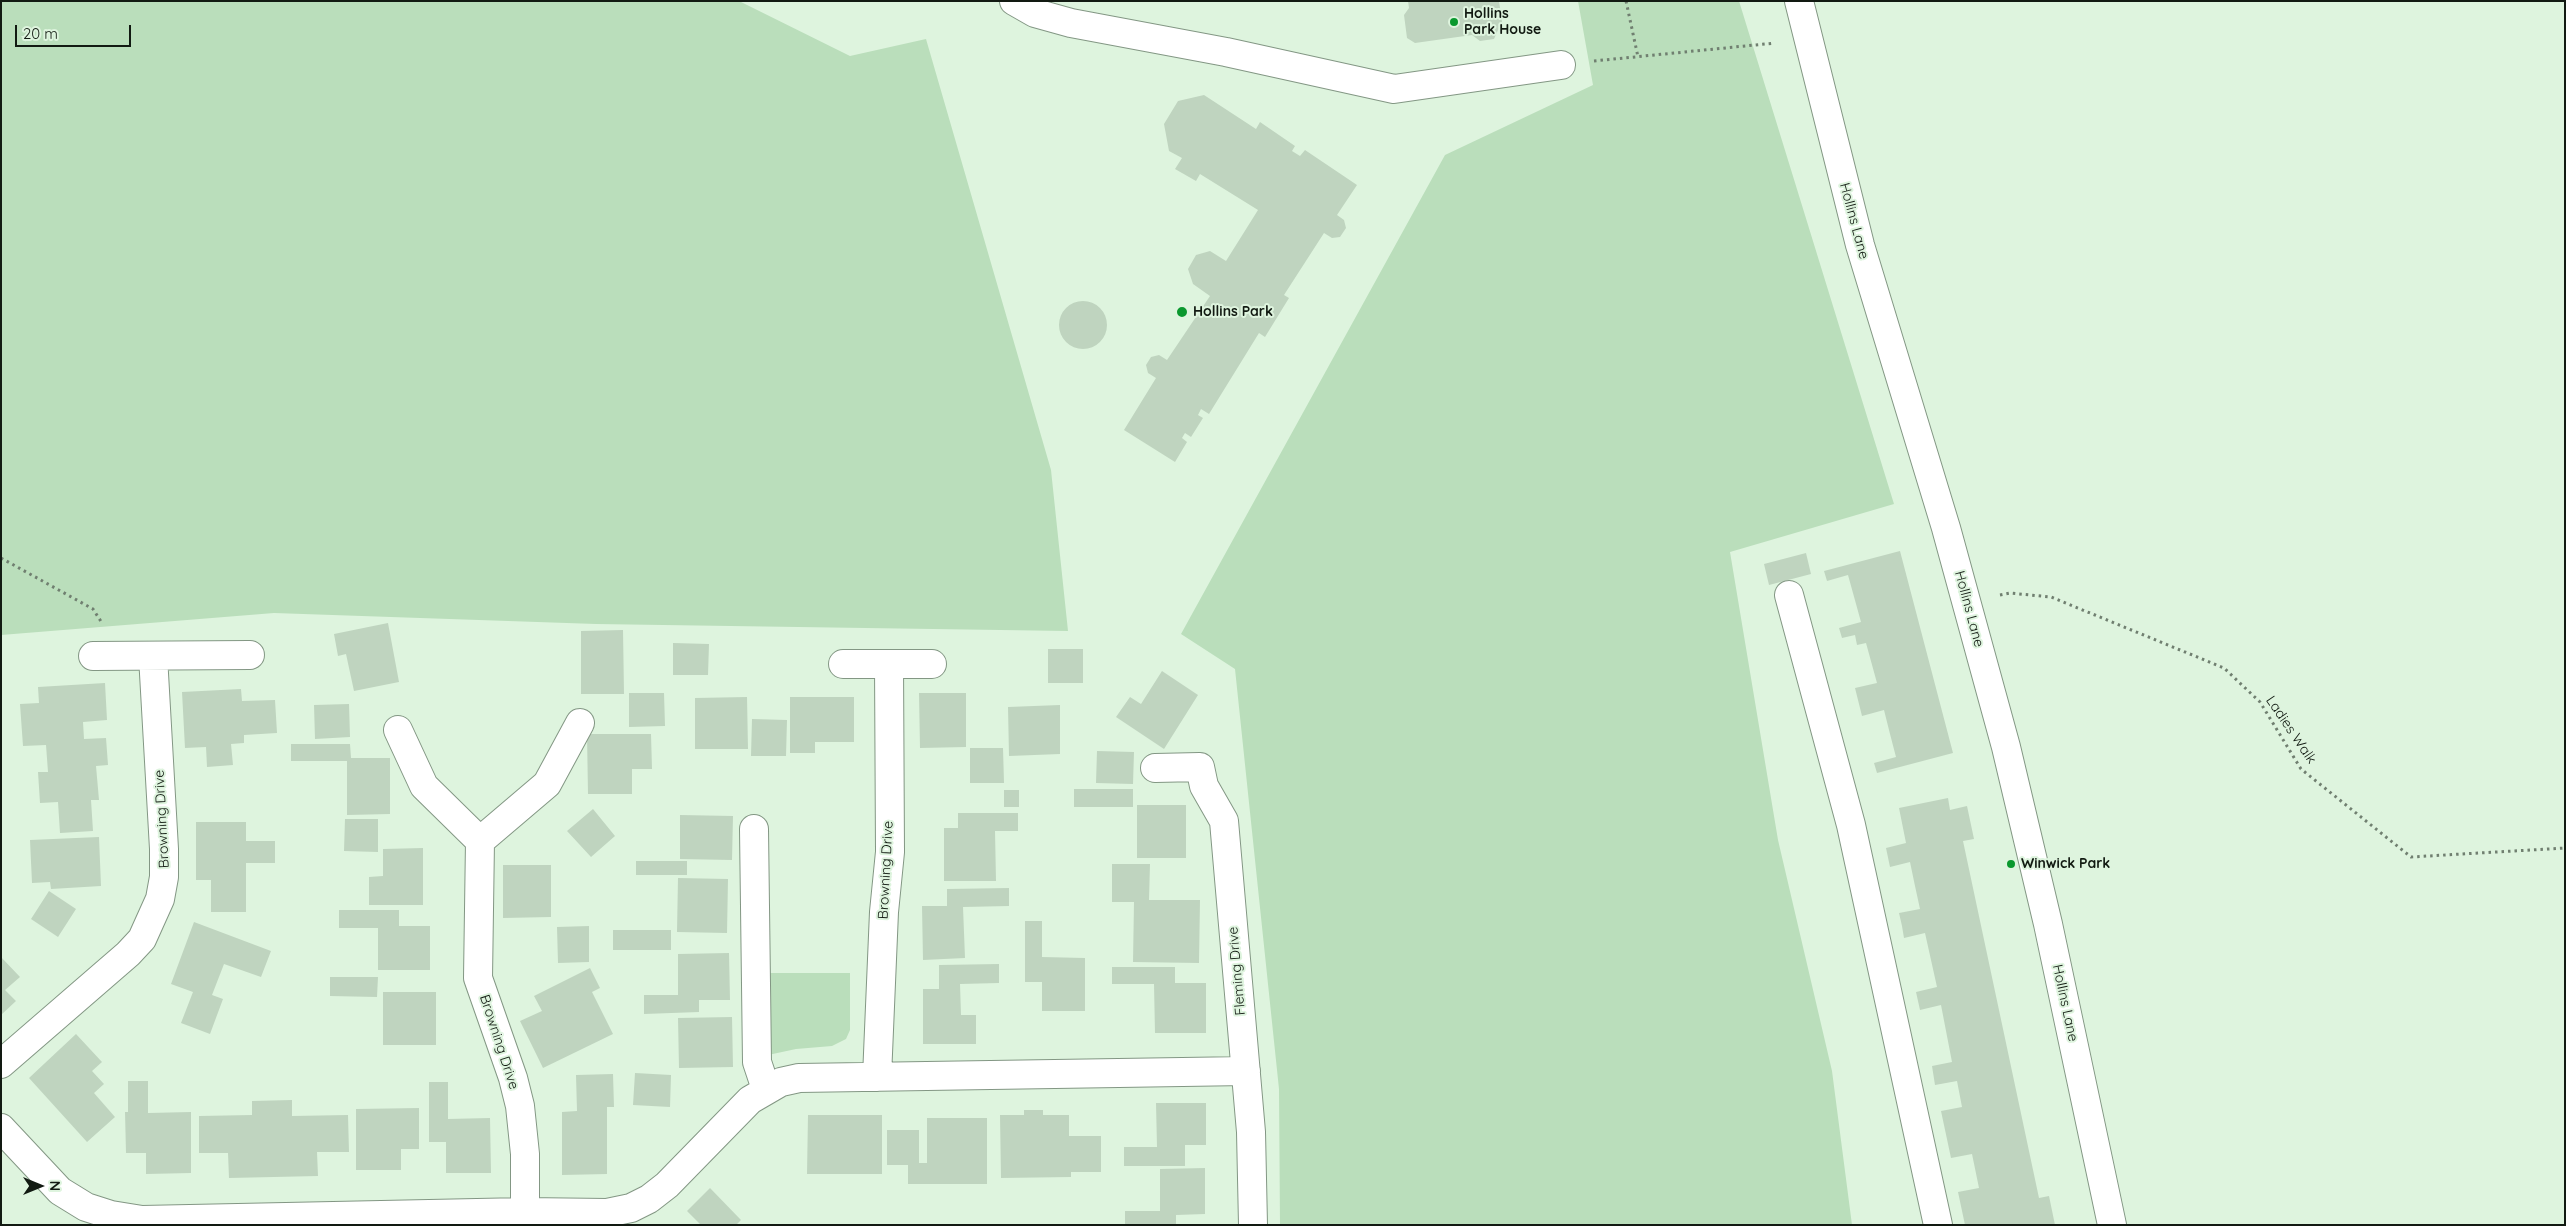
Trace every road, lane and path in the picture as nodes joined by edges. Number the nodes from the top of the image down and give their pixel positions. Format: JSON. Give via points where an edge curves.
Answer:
{"nodes":[{"id":1,"x":1014,"y":1,"type":"edge"},
{"id":2,"x":1626,"y":1,"type":"edge"},
{"id":3,"x":1798,"y":1,"type":"edge"},
{"id":4,"x":1808,"y":38,"type":"junction"},
{"id":5,"x":1638,"y":57,"type":"junction"},
{"id":6,"x":1562,"y":65,"type":"joint"},
{"id":7,"x":1,"y":558,"type":"edge"},
{"id":8,"x":1789,"y":595,"type":"dead end"},
{"id":9,"x":1968,"y":604,"type":"junction"},
{"id":10,"x":250,"y":655,"type":"dead end"},
{"id":11,"x":104,"y":656,"type":"joint"},
{"id":12,"x":153,"y":656,"type":"junction"},
{"id":13,"x":842,"y":664,"type":"dead end"},
{"id":14,"x":889,"y":664,"type":"junction"},
{"id":15,"x":932,"y":664,"type":"dead end"},
{"id":16,"x":580,"y":724,"type":"dead end"},
{"id":17,"x":398,"y":730,"type":"dead end"},
{"id":18,"x":1155,"y":768,"type":"dead end"},
{"id":19,"x":754,"y":829,"type":"dead end"},
{"id":20,"x":480,"y":841,"type":"junction"},
{"id":21,"x":2565,"y":848,"type":"edge"},
{"id":22,"x":1,"y":1064,"type":"edge"},
{"id":23,"x":1246,"y":1071,"type":"junction"},
{"id":24,"x":877,"y":1077,"type":"junction"},
{"id":25,"x":766,"y":1089,"type":"junction"},
{"id":26,"x":1,"y":1128,"type":"edge"},
{"id":27,"x":525,"y":1212,"type":"junction"},
{"id":28,"x":607,"y":1219,"type":"edge"},
{"id":29,"x":274,"y":1220,"type":"edge"},
{"id":30,"x":1253,"y":1225,"type":"edge"},
{"id":31,"x":1938,"y":1225,"type":"edge"},
{"id":32,"x":2112,"y":1225,"type":"edge"}],
"edges":[{"from":1,"to":6,"type":"street","via":[[1035,13],[1070,23],[1226,52],[1394,89]]},
{"from":2,"to":5,"type":"path"},
{"from":3,"to":4,"type":"street","name":"Hollins Lane"},
{"from":4,"to":5,"type":"path"},
{"from":4,"to":9,"type":"street","name":"Hollins Lane","via":[[1860,245]]},
{"from":5,"to":6,"type":"path"},
{"from":7,"to":11,"type":"path","via":[[93,609],[101,619]]},
{"from":8,"to":31,"type":"street","via":[[1852,825]]},
{"from":9,"to":21,"type":"path","name":"Ladies Walk","via":[[2010,593],[2051,597],[2224,668],[2260,702],[2301,769],[2412,857]]},
{"from":9,"to":32,"type":"street","name":"Hollins Lane","via":[[2048,924]]},
{"from":10,"to":12,"type":"street"},
{"from":11,"to":12,"type":"street"},
{"from":12,"to":22,"type":"street","name":"Browning Drive","via":[[164,849],[160,899],[142,939],[128,954]]},
{"from":13,"to":14,"type":"street"},
{"from":14,"to":15,"type":"street"},
{"from":14,"to":24,"type":"street","name":"Browning Drive","via":[[890,852],[884,912]]},
{"from":16,"to":20,"type":"street","via":[[547,784]]},
{"from":17,"to":20,"type":"street","via":[[424,786]]},
{"from":18,"to":23,"type":"street","name":"Fleming Drive","via":[[1200,768],[1204,786],[1224,821]]},
{"from":19,"to":25,"type":"street","via":[[757,1062]]},
{"from":20,"to":27,"type":"street","name":"Browning Drive","via":[[478,978],[520,1106],[525,1154]]},
{"from":23,"to":24,"type":"street"},
{"from":23,"to":30,"type":"street","name":"Fleming Drive"},
{"from":24,"to":25,"type":"street","via":[[799,1078]]},
{"from":25,"to":28,"type":"street","via":[[750,1100],[668,1185],[649,1199]]},
{"from":26,"to":29,"type":"street","via":[[60,1191],[86,1207],[142,1220]]},
{"from":27,"to":28,"type":"street"},
{"from":27,"to":29,"type":"street"}]}
